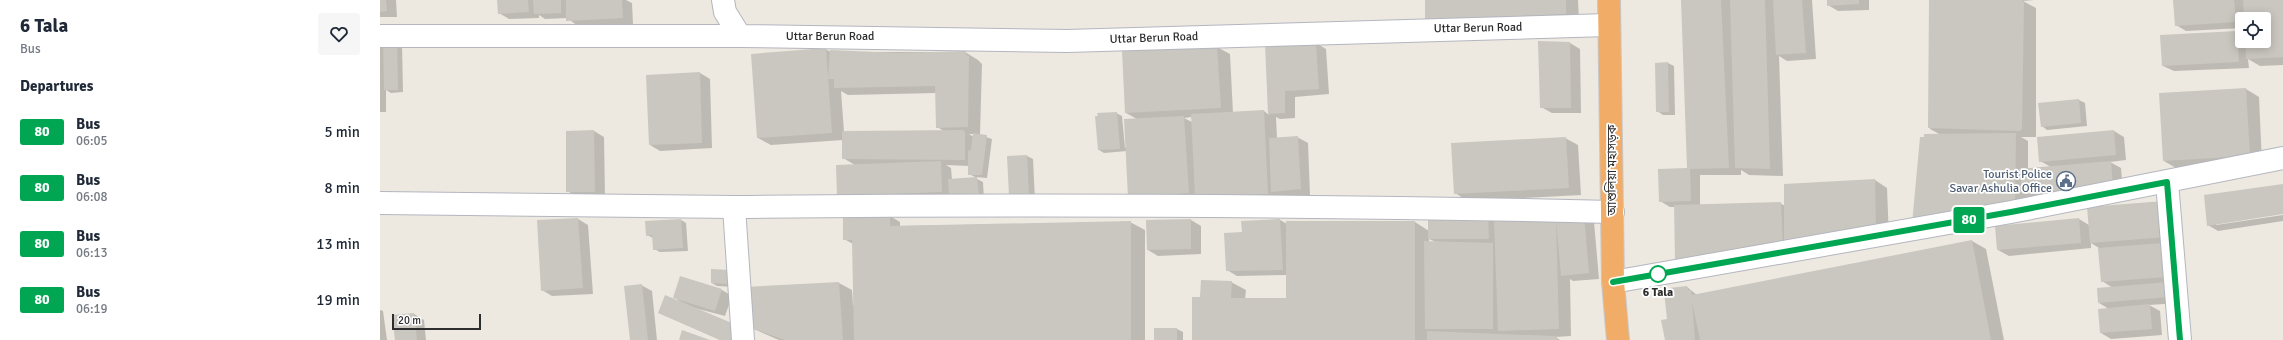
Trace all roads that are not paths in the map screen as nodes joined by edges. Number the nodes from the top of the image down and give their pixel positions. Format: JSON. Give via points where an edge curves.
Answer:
{"nodes":[{"id":1,"x":723,"y":0,"type":"edge"},
{"id":2,"x":1609,"y":0,"type":"edge"},
{"id":3,"x":1608,"y":25,"type":"junction"},
{"id":4,"x":380,"y":36,"type":"edge"},
{"id":5,"x":740,"y":36,"type":"junction"},
{"id":6,"x":2283,"y":158,"type":"edge"},
{"id":7,"x":2167,"y":182,"type":"junction"},
{"id":8,"x":380,"y":203,"type":"edge"},
{"id":9,"x":734,"y":207,"type":"junction"},
{"id":10,"x":1613,"y":212,"type":"junction"},
{"id":11,"x":1613,"y":282,"type":"junction"},
{"id":12,"x":743,"y":340,"type":"edge"},
{"id":13,"x":1618,"y":340,"type":"edge"},
{"id":14,"x":2180,"y":340,"type":"edge"}],
"edges":[{"from":1,"to":5,"type":"street","via":[[725,12]]},
{"from":2,"to":3,"type":"highway","name":"আশুলিয়া মহাসড়ক"},
{"from":3,"to":5,"type":"street","name":"Uttar Berun Road","via":[[1067,41]]},
{"from":3,"to":10,"type":"highway","name":"আশুলিয়া মহাসড়ক"},
{"from":4,"to":5,"type":"street","name":"Uttar Berun Road"},
{"from":6,"to":7,"type":"street"},
{"from":7,"to":11,"type":"street"},
{"from":7,"to":14,"type":"street"},
{"from":8,"to":9,"type":"street"},
{"from":9,"to":10,"type":"street","via":[[1044,204],[1413,207]]},
{"from":9,"to":12,"type":"street"},
{"from":10,"to":11,"type":"highway","name":"আশুলিয়া মহাসড়ক"},
{"from":11,"to":13,"type":"highway","name":"আশুলিয়া মহাসড়ক"}]}
